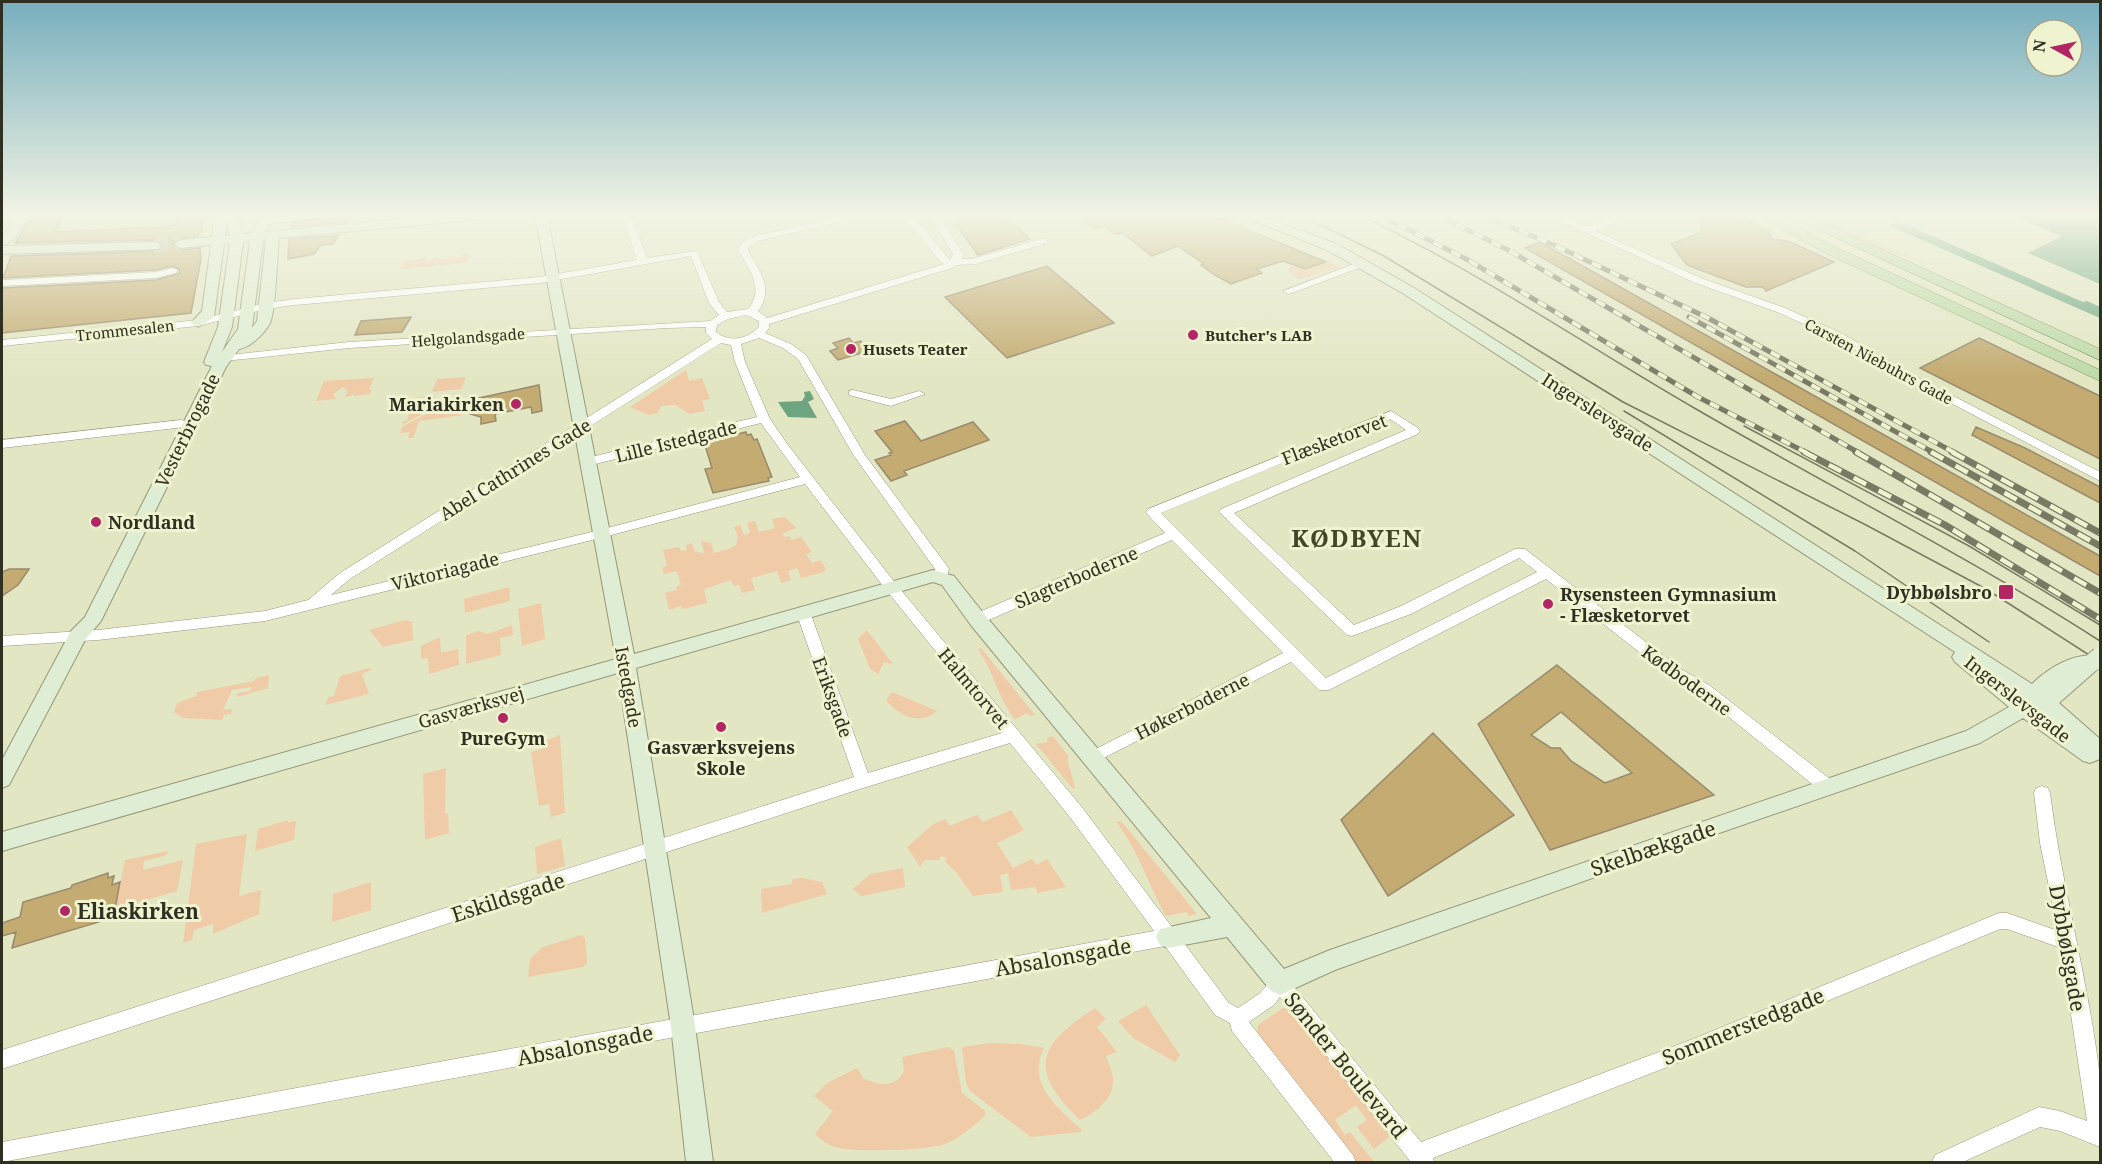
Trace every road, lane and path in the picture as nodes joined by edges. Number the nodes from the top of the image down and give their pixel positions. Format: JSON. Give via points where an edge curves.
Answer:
{"nodes":[{"id":1,"x":131,"y":269,"type":"edge"},
{"id":2,"x":166,"y":269,"type":"edge"},
{"id":3,"x":215,"y":269,"type":"edge"},
{"id":4,"x":233,"y":269,"type":"edge"},
{"id":5,"x":255,"y":269,"type":"edge"},
{"id":6,"x":270,"y":269,"type":"edge"},
{"id":7,"x":551,"y":269,"type":"edge"},
{"id":8,"x":599,"y":269,"type":"edge"},
{"id":9,"x":701,"y":269,"type":"edge"},
{"id":10,"x":752,"y":269,"type":"edge"},
{"id":11,"x":941,"y":269,"type":"edge"},
{"id":12,"x":1347,"y":269,"type":"edge"},
{"id":13,"x":1374,"y":269,"type":"edge"},
{"id":14,"x":1673,"y":269,"type":"edge"},
{"id":15,"x":1872,"y":269,"type":"edge"},
{"id":16,"x":1891,"y":269,"type":"edge"},
{"id":17,"x":1913,"y":269,"type":"edge"},
{"id":18,"x":1935,"y":269,"type":"edge"},
{"id":19,"x":2,"y":275,"type":"edge"},
{"id":20,"x":553,"y":278,"type":"junction"},
{"id":21,"x":2,"y":283,"type":"edge"},
{"id":22,"x":1288,"y":291,"type":"dead end"},
{"id":23,"x":266,"y":306,"type":"junction"},
{"id":24,"x":248,"y":312,"type":"junction"},
{"id":25,"x":751,"y":313,"type":"junction"},
{"id":26,"x":725,"y":316,"type":"junction"},
{"id":27,"x":226,"y":318,"type":"junction"},
{"id":28,"x":198,"y":323,"type":"junction"},
{"id":29,"x":712,"y":324,"type":"junction"},
{"id":30,"x":762,"y":328,"type":"junction"},
{"id":31,"x":563,"y":331,"type":"junction"},
{"id":32,"x":720,"y":339,"type":"junction"},
{"id":33,"x":735,"y":341,"type":"junction"},
{"id":34,"x":2,"y":343,"type":"edge"},
{"id":35,"x":2100,"y":344,"type":"edge"},
{"id":36,"x":2100,"y":355,"type":"edge"},
{"id":37,"x":224,"y":358,"type":"junction"},
{"id":38,"x":2100,"y":365,"type":"edge"},
{"id":39,"x":2100,"y":376,"type":"edge"},
{"id":40,"x":853,"y":393,"type":"dead end"},
{"id":41,"x":919,"y":394,"type":"dead end"},
{"id":42,"x":764,"y":419,"type":"junction"},
{"id":43,"x":181,"y":424,"type":"junction"},
{"id":44,"x":581,"y":428,"type":"junction"},
{"id":45,"x":2,"y":444,"type":"edge"},
{"id":46,"x":587,"y":462,"type":"junction"},
{"id":47,"x":2100,"y":477,"type":"edge"},
{"id":48,"x":807,"y":479,"type":"junction"},
{"id":49,"x":600,"y":534,"type":"junction"},
{"id":50,"x":1175,"y":534,"type":"junction"},
{"id":51,"x":1546,"y":573,"type":"junction"},
{"id":52,"x":941,"y":577,"type":"junction"},
{"id":53,"x":891,"y":587,"type":"junction"},
{"id":54,"x":314,"y":602,"type":"junction"},
{"id":55,"x":803,"y":612,"type":"junction"},
{"id":56,"x":977,"y":619,"type":"junction"},
{"id":57,"x":78,"y":636,"type":"junction"},
{"id":58,"x":2,"y":641,"type":"edge"},
{"id":59,"x":1293,"y":654,"type":"junction"},
{"id":60,"x":2097,"y":659,"type":"edge"},
{"id":61,"x":626,"y":663,"type":"junction"},
{"id":62,"x":2034,"y":702,"type":"junction"},
{"id":63,"x":1014,"y":736,"type":"junction"},
{"id":64,"x":2100,"y":752,"type":"edge"},
{"id":65,"x":1092,"y":758,"type":"junction"},
{"id":66,"x":2100,"y":764,"type":"edge"},
{"id":67,"x":2,"y":779,"type":"edge"},
{"id":68,"x":863,"y":781,"type":"junction"},
{"id":69,"x":1828,"y":787,"type":"junction"},
{"id":70,"x":2042,"y":793,"type":"dead end"},
{"id":71,"x":2,"y":842,"type":"edge"},
{"id":72,"x":656,"y":850,"type":"junction"},
{"id":73,"x":1231,"y":925,"type":"junction"},
{"id":74,"x":1168,"y":937,"type":"junction"},
{"id":75,"x":2068,"y":943,"type":"junction"},
{"id":76,"x":1280,"y":983,"type":"junction"},
{"id":77,"x":1239,"y":1018,"type":"junction"},
{"id":78,"x":683,"y":1026,"type":"junction"},
{"id":79,"x":2,"y":1060,"type":"edge"},
{"id":80,"x":2095,"y":1072,"type":"edge"},
{"id":81,"x":2100,"y":1136,"type":"edge"},
{"id":82,"x":2,"y":1152,"type":"edge"},
{"id":83,"x":1421,"y":1158,"type":"edge"},
{"id":84,"x":699,"y":1162,"type":"edge"},
{"id":85,"x":1346,"y":1162,"type":"edge"},
{"id":86,"x":1942,"y":1162,"type":"edge"}],
"edges":[{"from":1,"to":19,"type":"street"},
{"from":2,"to":21,"type":"street","via":[[173,271]]},
{"from":3,"to":28,"type":"street","via":[[208,314]]},
{"from":4,"to":27,"type":"street","name":"Vesterbrogade"},
{"from":5,"to":24,"type":"street","name":"Vesterbrogade"},
{"from":6,"to":23,"type":"street"},
{"from":7,"to":20,"type":"street","name":"Istedgade"},
{"from":8,"to":20,"type":"street","name":"Trommesalen"},
{"from":9,"to":26,"type":"street","name":"Trommesalen","via":[[714,303]]},
{"from":10,"to":25,"type":"street","via":[[763,292]]},
{"from":11,"to":30,"type":"street"},
{"from":12,"to":22,"type":"street"},
{"from":13,"to":62,"type":"street","name":"Ingerslevsgade","via":[[1937,633],[1980,673]]},
{"from":14,"to":47,"type":"street","name":"Carsten Niebuhrs Gade","via":[[1837,335]]},
{"from":15,"to":39,"type":"main road"},
{"from":16,"to":38,"type":"main road"},
{"from":17,"to":36,"type":"main road"},
{"from":18,"to":35,"type":"main road"},
{"from":20,"to":23,"type":"street","name":"Trommesalen"},
{"from":20,"to":31,"type":"street","name":"Istedgade"},
{"from":23,"to":24,"type":"street","name":"Trommesalen"},
{"from":23,"to":37,"type":"street","via":[[262,326]]},
{"from":24,"to":27,"type":"street","name":"Trommesalen"},
{"from":24,"to":37,"type":"street","name":"Vesterbrogade","via":[[245,329]]},
{"from":25,"to":26,"type":"street"},
{"from":25,"to":30,"type":"street","via":[[759,316]]},
{"from":26,"to":29,"type":"street"},
{"from":27,"to":28,"type":"street","name":"Trommesalen"},
{"from":27,"to":43,"type":"street","name":"Vesterbrogade","via":[[221,340]]},
{"from":28,"to":34,"type":"street","name":"Trommesalen"},
{"from":29,"to":31,"type":"street","name":"Helgolandsgade"},
{"from":29,"to":32,"type":"street","via":[[711,333]]},
{"from":30,"to":33,"type":"street","via":[[748,339]]},
{"from":30,"to":52,"type":"street","via":[[802,357],[860,456],[942,569]]},
{"from":31,"to":37,"type":"street","name":"Helgolandsgade","via":[[349,345]]},
{"from":31,"to":44,"type":"street","name":"Istedgade"},
{"from":32,"to":33,"type":"street"},
{"from":32,"to":44,"type":"street","name":"Abel Cathrines Gade"},
{"from":33,"to":42,"type":"street","name":"Halmtorvet"},
{"from":37,"to":57,"type":"street","name":"Vesterbrogade","via":[[92,621]]},
{"from":40,"to":41,"type":"street","via":[[891,403]]},
{"from":42,"to":46,"type":"street","name":"Lille Istedgade"},
{"from":42,"to":48,"type":"street","name":"Halmtorvet"},
{"from":43,"to":45,"type":"street"},
{"from":43,"to":57,"type":"street","name":"Vesterbrogade","via":[[77,624]]},
{"from":44,"to":46,"type":"street","name":"Istedgade"},
{"from":44,"to":54,"type":"street","name":"Abel Cathrines Gade","via":[[345,576]]},
{"from":46,"to":49,"type":"street","name":"Istedgade"},
{"from":48,"to":49,"type":"street","name":"Viktoriagade"},
{"from":48,"to":53,"type":"street","name":"Halmtorvet"},
{"from":49,"to":54,"type":"street","name":"Viktoriagade"},
{"from":49,"to":61,"type":"street","name":"Istedgade"},
{"from":50,"to":51,"type":"street","name":"Flæsketorvet","via":[[1152,512],[1391,414],[1414,431],[1225,513],[1352,631],[1406,610],[1520,552]]},
{"from":50,"to":56,"type":"street","name":"Slagterboderne"},
{"from":50,"to":59,"type":"street","name":"Flæsketorvet"},
{"from":51,"to":59,"type":"street","name":"Flæsketorvet","via":[[1324,686]]},
{"from":51,"to":69,"type":"street","name":"Kødboderne","via":[[1676,673],[1704,689]]},
{"from":52,"to":53,"type":"street","name":"Gasværksvej"},
{"from":52,"to":56,"type":"street","via":[[948,579]]},
{"from":53,"to":55,"type":"street","name":"Gasværksvej"},
{"from":53,"to":63,"type":"street","name":"Halmtorvet"},
{"from":54,"to":57,"type":"street","name":"Viktoriagade","via":[[265,616]]},
{"from":55,"to":61,"type":"street","name":"Gasværksvej"},
{"from":55,"to":68,"type":"street","name":"Eriksgade"},
{"from":56,"to":65,"type":"street"},
{"from":57,"to":58,"type":"street","name":"Viktoriagade"},
{"from":57,"to":67,"type":"street","name":"Vesterbrogade"},
{"from":59,"to":65,"type":"street","name":"Høkerboderne"},
{"from":60,"to":62,"type":"street","via":[[2059,693]]},
{"from":61,"to":71,"type":"street","name":"Gasværksvej"},
{"from":61,"to":72,"type":"street","name":"Istedgade"},
{"from":62,"to":64,"type":"street","name":"Ingerslevsgade","via":[[2076,728]]},
{"from":62,"to":66,"type":"street","name":"Ingerslevsgade"},
{"from":62,"to":69,"type":"street","name":"Skelbækgade","via":[[1973,737]]},
{"from":63,"to":68,"type":"street","name":"Eskildsgade"},
{"from":63,"to":74,"type":"street","name":"Halmtorvet"},
{"from":65,"to":73,"type":"street"},
{"from":68,"to":72,"type":"street","name":"Eskildsgade"},
{"from":69,"to":76,"type":"street","name":"Skelbækgade","via":[[1330,961]]},
{"from":70,"to":75,"type":"street","name":"Dybbølsgade"},
{"from":72,"to":78,"type":"street","name":"Istedgade"},
{"from":72,"to":79,"type":"street","name":"Eskildsgade"},
{"from":73,"to":74,"type":"street"},
{"from":73,"to":76,"type":"street"},
{"from":74,"to":77,"type":"street","name":"Halmtorvet","via":[[1222,1008]]},
{"from":74,"to":78,"type":"street","name":"Absalonsgade"},
{"from":75,"to":80,"type":"street","name":"Dybbølsgade"},
{"from":75,"to":83,"type":"street","name":"Sommerstedgade","via":[[1999,921]]},
{"from":76,"to":77,"type":"street","name":"Sønder Boulevard","via":[[1267,999]]},
{"from":76,"to":83,"type":"street","name":"Sønder Boulevard"},
{"from":77,"to":85,"type":"street","via":[[1239,1025]]},
{"from":78,"to":82,"type":"street","name":"Absalonsgade"},
{"from":78,"to":84,"type":"street","name":"Istedgade"},
{"from":80,"to":81,"type":"street","name":"Dybbølsgade"},
{"from":81,"to":86,"type":"street","via":[[2039,1117]]}]}
